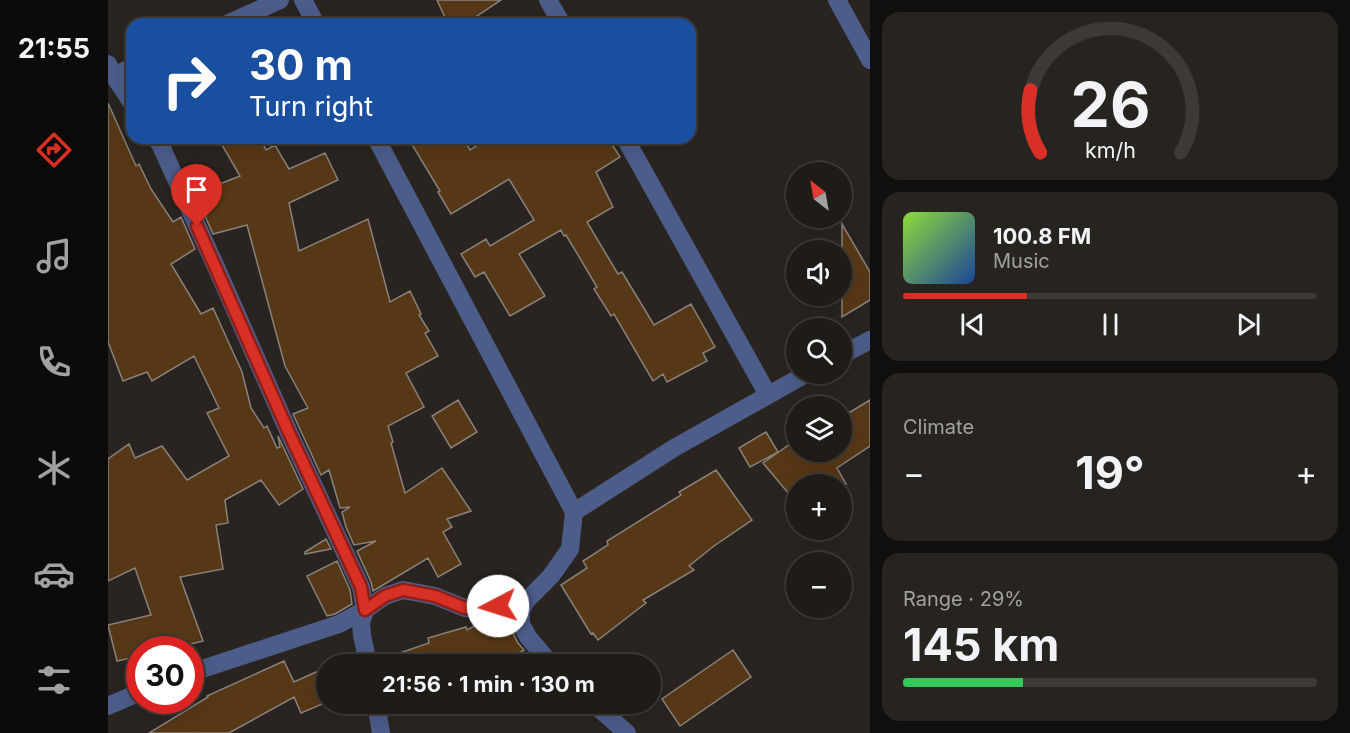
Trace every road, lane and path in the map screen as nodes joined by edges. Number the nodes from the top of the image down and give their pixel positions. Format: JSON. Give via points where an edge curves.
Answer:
{"nodes":[{"id":1,"x":279,"y":0,"type":"edge"},
{"id":2,"x":303,"y":0,"type":"edge"},
{"id":3,"x":548,"y":0,"type":"edge"},
{"id":4,"x":837,"y":0,"type":"edge"},
{"id":5,"x":240,"y":18,"type":"edge"},
{"id":6,"x":313,"y":18,"type":"edge"},
{"id":7,"x":558,"y":18,"type":"edge"},
{"id":8,"x":870,"y":60,"type":"edge"},
{"id":9,"x":126,"y":68,"type":"edge"},
{"id":10,"x":111,"y":70,"type":"edge"},
{"id":11,"x":126,"y":94,"type":"edge"},
{"id":12,"x":160,"y":144,"type":"edge"},
{"id":13,"x":379,"y":144,"type":"edge"},
{"id":14,"x":628,"y":144,"type":"edge"},
{"id":15,"x":870,"y":339,"type":"edge"},
{"id":16,"x":852,"y":349,"type":"edge"},
{"id":17,"x":788,"y":384,"type":"edge"},
{"id":18,"x":768,"y":395,"type":"junction"},
{"id":19,"x":574,"y":512,"type":"junction"},
{"id":20,"x":526,"y":601,"type":"junction"},
{"id":21,"x":365,"y":610,"type":"junction"},
{"id":22,"x":366,"y":654,"type":"edge"},
{"id":23,"x":542,"y":654,"type":"edge"},
{"id":24,"x":204,"y":668,"type":"edge"},
{"id":25,"x":126,"y":698,"type":"edge"},
{"id":26,"x":108,"y":706,"type":"edge"},
{"id":27,"x":378,"y":714,"type":"edge"},
{"id":28,"x":605,"y":714,"type":"edge"},
{"id":29,"x":381,"y":733,"type":"edge"},
{"id":30,"x":627,"y":733,"type":"edge"}],
"edges":[{"from":1,"to":5,"type":"street"},
{"from":2,"to":6,"type":"street"},
{"from":3,"to":7,"type":"street"},
{"from":4,"to":8,"type":"street"},
{"from":9,"to":10,"type":"street"},
{"from":10,"to":11,"type":"street"},
{"from":12,"to":21,"type":"street","via":[[361,587]]},
{"from":13,"to":19,"type":"street"},
{"from":14,"to":18,"type":"street"},
{"from":15,"to":16,"type":"street"},
{"from":17,"to":18,"type":"street"},
{"from":18,"to":19,"type":"street","via":[[674,447]]},
{"from":19,"to":20,"type":"street","via":[[570,549]]},
{"from":20,"to":21,"type":"street","via":[[486,610],[403,590],[385,596]]},
{"from":20,"to":23,"type":"street","via":[[521,624]]},
{"from":21,"to":22,"type":"street","via":[[361,622]]},
{"from":21,"to":24,"type":"street","via":[[339,624]]},
{"from":25,"to":26,"type":"street"},
{"from":27,"to":29,"type":"street"},
{"from":28,"to":30,"type":"street"}]}
